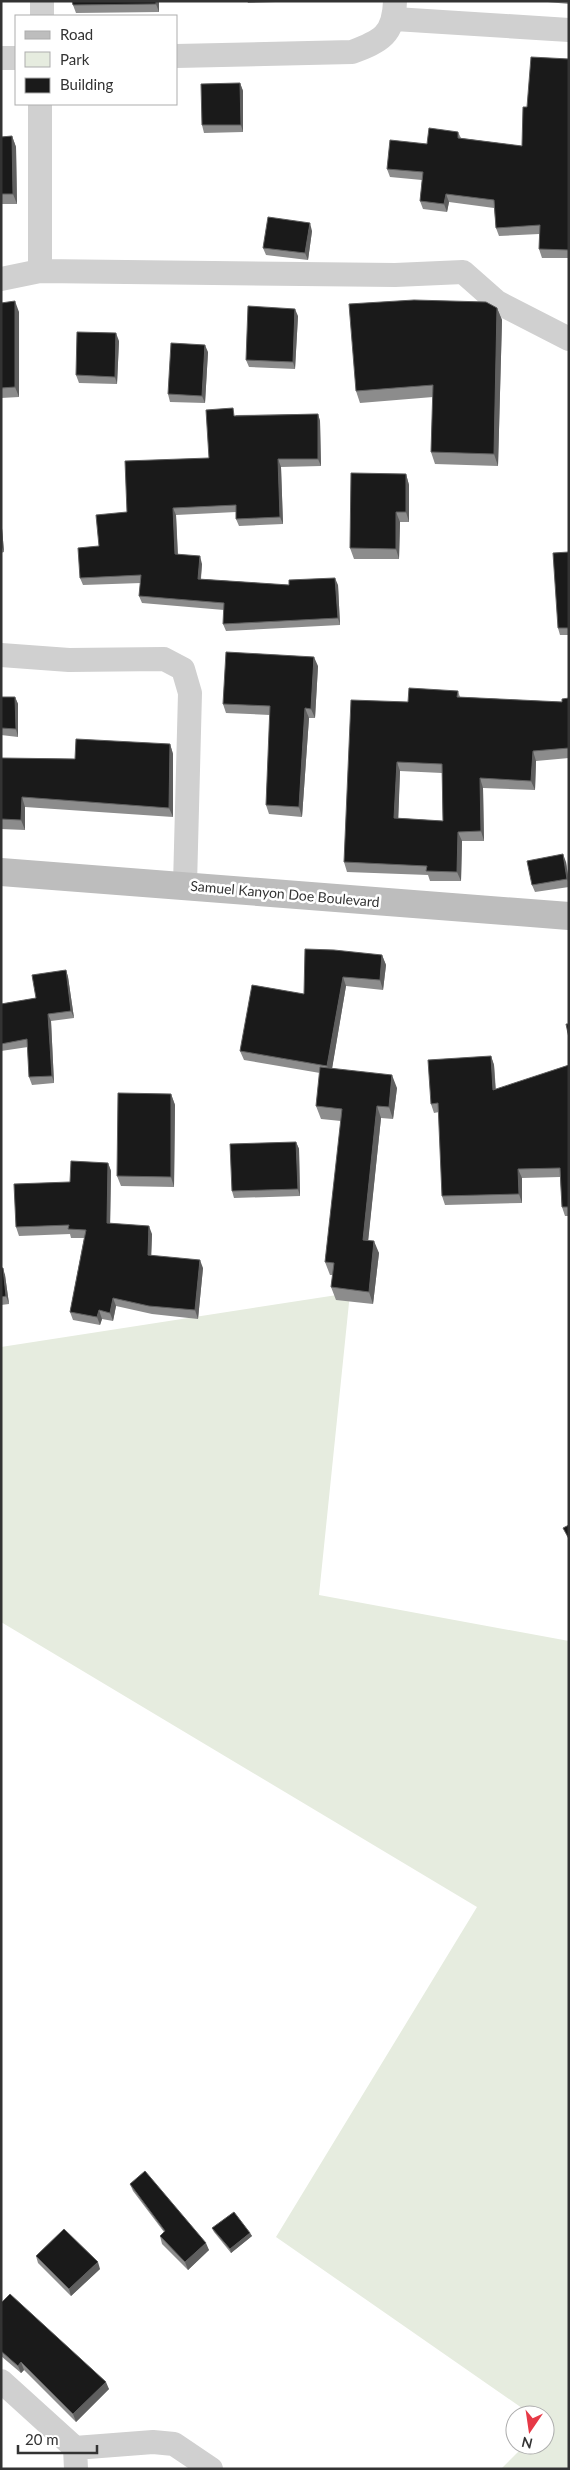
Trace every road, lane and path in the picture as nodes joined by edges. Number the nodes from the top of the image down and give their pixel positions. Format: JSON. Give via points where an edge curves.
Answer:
{"nodes":[{"id":1,"x":42,"y":1,"type":"edge"},
{"id":2,"x":395,"y":10,"type":"edge"},
{"id":3,"x":42,"y":15,"type":"edge"},
{"id":4,"x":569,"y":30,"type":"edge"},
{"id":5,"x":178,"y":56,"type":"edge"},
{"id":6,"x":1,"y":58,"type":"edge"},
{"id":7,"x":15,"y":58,"type":"edge"},
{"id":8,"x":40,"y":105,"type":"edge"},
{"id":9,"x":40,"y":271,"type":"junction"},
{"id":10,"x":1,"y":279,"type":"edge"},
{"id":11,"x":569,"y":339,"type":"edge"},
{"id":12,"x":1,"y":655,"type":"edge"},
{"id":13,"x":1,"y":872,"type":"edge"},
{"id":14,"x":185,"y":885,"type":"junction"},
{"id":15,"x":569,"y":916,"type":"edge"},
{"id":16,"x":1,"y":2381,"type":"edge"},
{"id":17,"x":76,"y":2458,"type":"edge"},
{"id":18,"x":211,"y":2469,"type":"edge"}],
"edges":[{"from":1,"to":3,"type":"street"},
{"from":2,"to":4,"type":"street"},
{"from":2,"to":5,"type":"street","via":[[379,42],[352,52]]},
{"from":6,"to":7,"type":"street"},
{"from":8,"to":9,"type":"street"},
{"from":9,"to":10,"type":"street"},
{"from":9,"to":11,"type":"street","via":[[395,275],[463,272],[496,302]]},
{"from":12,"to":14,"type":"street","via":[[69,660],[164,659],[183,669],[190,693]]},
{"from":13,"to":14,"type":"street","name":"Samuel Kanyon Doe Boulevard"},
{"from":14,"to":15,"type":"street","name":"Samuel Kanyon Doe Boulevard"},
{"from":16,"to":17,"type":"street"},
{"from":17,"to":18,"type":"street","via":[[153,2442],[174,2444]]}]}
